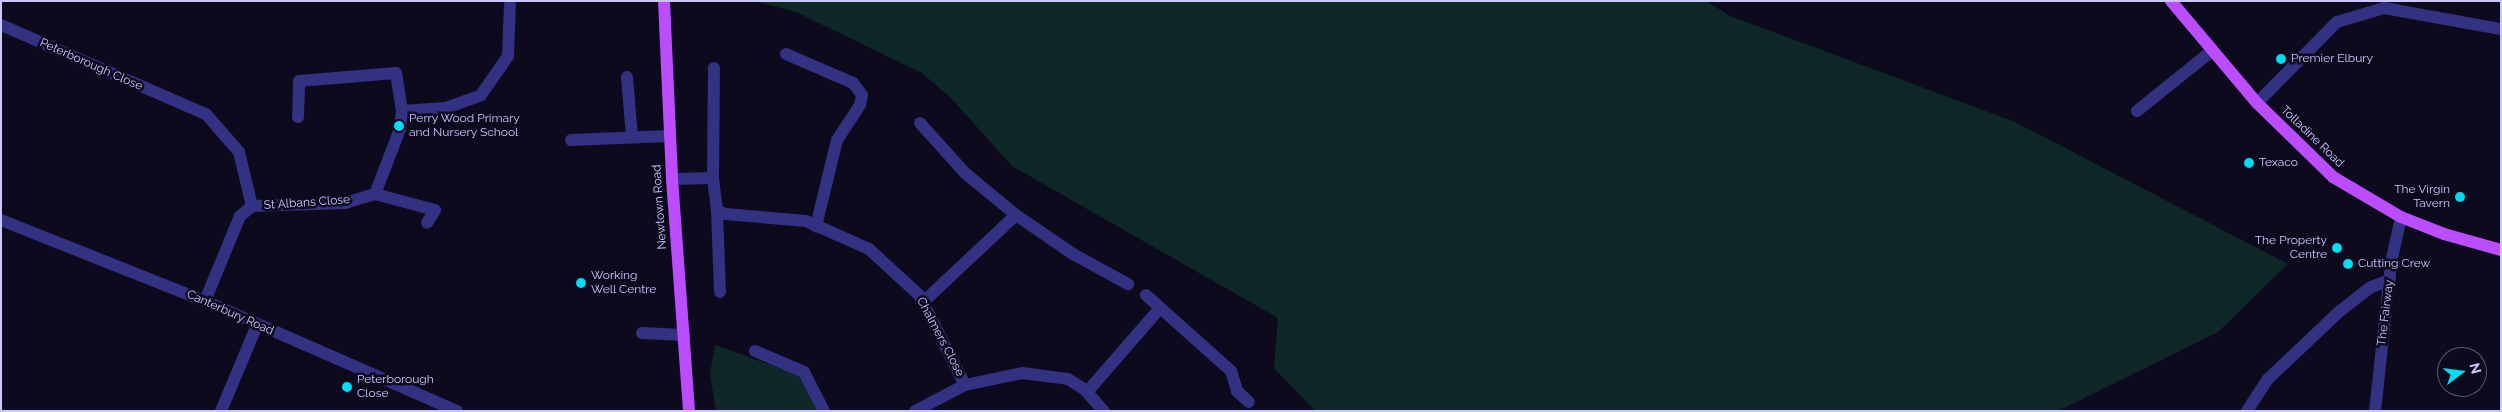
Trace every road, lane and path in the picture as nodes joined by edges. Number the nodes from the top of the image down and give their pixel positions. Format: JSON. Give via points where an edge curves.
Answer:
{"nodes":[{"id":1,"x":664,"y":1,"type":"edge"},
{"id":2,"x":2171,"y":1,"type":"edge"},
{"id":3,"x":510,"y":6,"type":"dead end"},
{"id":4,"x":1,"y":25,"type":"edge"},
{"id":5,"x":2501,"y":30,"type":"edge"},
{"id":6,"x":2213,"y":50,"type":"junction"},
{"id":7,"x":786,"y":54,"type":"dead end"},
{"id":8,"x":714,"y":68,"type":"dead end"},
{"id":9,"x":627,"y":77,"type":"dead end"},
{"id":10,"x":2257,"y":103,"type":"junction"},
{"id":11,"x":402,"y":111,"type":"junction"},
{"id":12,"x":2137,"y":111,"type":"dead end"},
{"id":13,"x":298,"y":117,"type":"dead end"},
{"id":14,"x":920,"y":123,"type":"dead end"},
{"id":15,"x":669,"y":136,"type":"junction"},
{"id":16,"x":632,"y":137,"type":"junction"},
{"id":17,"x":571,"y":140,"type":"dead end"},
{"id":18,"x":713,"y":178,"type":"junction"},
{"id":19,"x":672,"y":179,"type":"junction"},
{"id":20,"x":375,"y":194,"type":"junction"},
{"id":21,"x":252,"y":206,"type":"junction"},
{"id":22,"x":717,"y":210,"type":"junction"},
{"id":23,"x":1016,"y":215,"type":"junction"},
{"id":24,"x":2401,"y":217,"type":"junction"},
{"id":25,"x":1,"y":220,"type":"edge"},
{"id":26,"x":427,"y":222,"type":"dead end"},
{"id":27,"x":816,"y":226,"type":"junction"},
{"id":28,"x":2501,"y":250,"type":"edge"},
{"id":29,"x":2390,"y":280,"type":"junction"},
{"id":30,"x":1128,"y":284,"type":"dead end"},
{"id":31,"x":720,"y":292,"type":"dead end"},
{"id":32,"x":1146,"y":295,"type":"dead end"},
{"id":33,"x":205,"y":301,"type":"junction"},
{"id":34,"x":922,"y":302,"type":"junction"},
{"id":35,"x":1160,"y":308,"type":"junction"},
{"id":36,"x":257,"y":325,"type":"junction"},
{"id":37,"x":642,"y":333,"type":"dead end"},
{"id":38,"x":684,"y":335,"type":"junction"},
{"id":39,"x":755,"y":351,"type":"dead end"},
{"id":40,"x":965,"y":384,"type":"junction"},
{"id":41,"x":1087,"y":392,"type":"junction"},
{"id":42,"x":1249,"y":402,"type":"dead end"},
{"id":43,"x":221,"y":411,"type":"edge"},
{"id":44,"x":458,"y":411,"type":"edge"},
{"id":45,"x":689,"y":411,"type":"edge"},
{"id":46,"x":824,"y":411,"type":"edge"},
{"id":47,"x":915,"y":411,"type":"edge"},
{"id":48,"x":1104,"y":411,"type":"edge"},
{"id":49,"x":2247,"y":411,"type":"edge"},
{"id":50,"x":2375,"y":411,"type":"edge"}],
"edges":[{"from":1,"to":15,"type":"main road","name":"Newtown Road"},
{"from":2,"to":6,"type":"main road","name":"Tolladine Road"},
{"from":3,"to":11,"type":"street","via":[[508,56],[481,95],[446,108]]},
{"from":4,"to":21,"type":"street","name":"Peterborough Close","via":[[206,114],[239,152]]},
{"from":5,"to":10,"type":"street","via":[[2384,8],[2365,13],[2337,22]]},
{"from":6,"to":10,"type":"main road","name":"Tolladine Road"},
{"from":6,"to":12,"type":"street"},
{"from":7,"to":27,"type":"street","via":[[853,83],[862,95],[860,105],[837,140]]},
{"from":8,"to":18,"type":"street"},
{"from":9,"to":16,"type":"street"},
{"from":10,"to":24,"type":"main road","name":"Tolladine Road","via":[[2333,177]]},
{"from":11,"to":13,"type":"street","via":[[396,73],[299,81]]},
{"from":11,"to":20,"type":"street","via":[[400,129]]},
{"from":14,"to":23,"type":"street","via":[[966,173]]},
{"from":15,"to":16,"type":"street"},
{"from":15,"to":19,"type":"main road","name":"Newtown Road"},
{"from":16,"to":17,"type":"street"},
{"from":18,"to":19,"type":"street"},
{"from":18,"to":22,"type":"street"},
{"from":19,"to":38,"type":"main road","name":"Newtown Road"},
{"from":20,"to":21,"type":"street","name":"St Albans Close","via":[[345,203]]},
{"from":20,"to":26,"type":"street","via":[[435,210]]},
{"from":21,"to":33,"type":"street","via":[[240,216]]},
{"from":22,"to":27,"type":"street","name":"Chalmers Close","via":[[725,214],[780,217]]},
{"from":22,"to":31,"type":"street"},
{"from":23,"to":30,"type":"street","via":[[1073,254]]},
{"from":23,"to":34,"type":"street"},
{"from":24,"to":28,"type":"main road","name":"Tolladine Road","via":[[2444,234]]},
{"from":24,"to":29,"type":"street","name":"The Fairway"},
{"from":25,"to":33,"type":"street","name":"Canterbury Road"},
{"from":27,"to":34,"type":"street","name":"Chalmers Close","via":[[883,258]]},
{"from":29,"to":49,"type":"street","via":[[2371,287],[2308,341],[2268,379]]},
{"from":29,"to":50,"type":"street","name":"The Fairway"},
{"from":32,"to":35,"type":"street"},
{"from":33,"to":36,"type":"street","name":"Canterbury Road"},
{"from":34,"to":40,"type":"street","name":"Chalmers Close"},
{"from":35,"to":41,"type":"street"},
{"from":35,"to":42,"type":"street","via":[[1231,372],[1237,391]]},
{"from":36,"to":43,"type":"street"},
{"from":36,"to":44,"type":"street","name":"Canterbury Road"},
{"from":37,"to":38,"type":"street"},
{"from":38,"to":45,"type":"main road","name":"Newtown Road"},
{"from":39,"to":46,"type":"street","via":[[804,372]]},
{"from":40,"to":41,"type":"street","via":[[1022,373],[1068,380]]},
{"from":40,"to":47,"type":"street"},
{"from":41,"to":48,"type":"street"}]}
